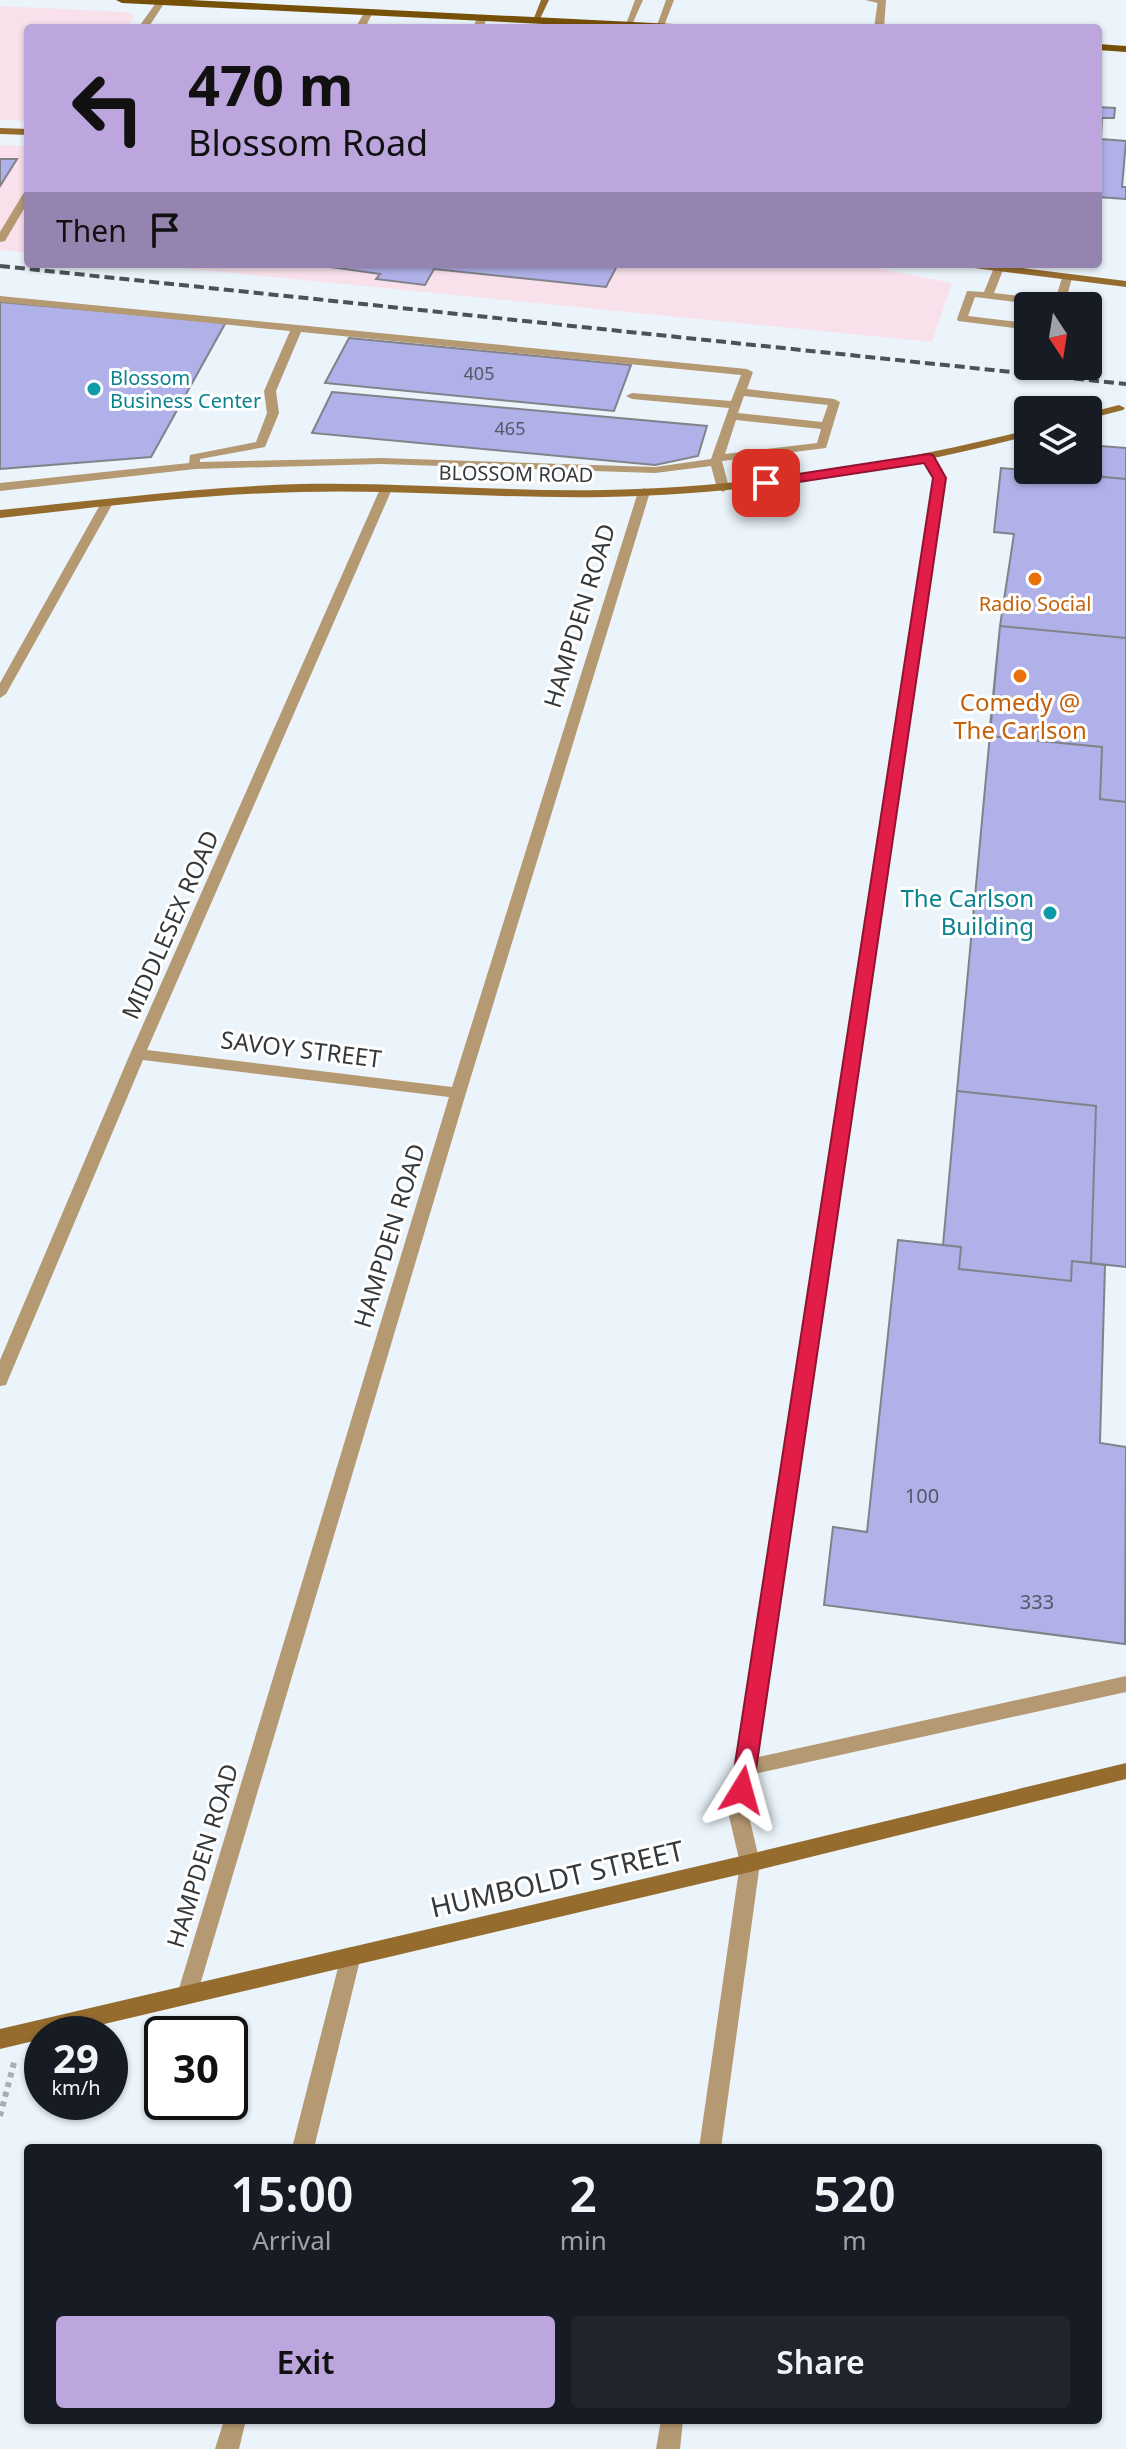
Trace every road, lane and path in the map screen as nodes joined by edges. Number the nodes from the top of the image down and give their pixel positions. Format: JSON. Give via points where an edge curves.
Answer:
{"nodes":[{"id":1,"x":122,"y":0,"type":"edge"},
{"id":2,"x":545,"y":0,"type":"edge"},
{"id":3,"x":639,"y":0,"type":"edge"},
{"id":4,"x":670,"y":0,"type":"edge"},
{"id":5,"x":869,"y":0,"type":"edge"},
{"id":6,"x":882,"y":0,"type":"edge"},
{"id":7,"x":161,"y":2,"type":"edge"},
{"id":8,"x":369,"y":12,"type":"junction"},
{"id":9,"x":535,"y":21,"type":"junction"},
{"id":10,"x":480,"y":23,"type":"edge"},
{"id":11,"x":146,"y":24,"type":"edge"},
{"id":12,"x":362,"y":24,"type":"edge"},
{"id":13,"x":566,"y":24,"type":"edge"},
{"id":14,"x":628,"y":24,"type":"edge"},
{"id":15,"x":660,"y":24,"type":"edge"},
{"id":16,"x":879,"y":24,"type":"edge"},
{"id":17,"x":1102,"y":47,"type":"edge"},
{"id":18,"x":1126,"y":49,"type":"edge"},
{"id":19,"x":0,"y":131,"type":"edge"},
{"id":20,"x":24,"y":132,"type":"edge"},
{"id":21,"x":24,"y":201,"type":"edge"},
{"id":22,"x":1,"y":239,"type":"edge"},
{"id":23,"x":987,"y":268,"type":"edge"},
{"id":24,"x":1028,"y":268,"type":"edge"},
{"id":25,"x":998,"y":270,"type":"junction"},
{"id":26,"x":1067,"y":278,"type":"junction"},
{"id":27,"x":1126,"y":284,"type":"edge"},
{"id":28,"x":1063,"y":292,"type":"edge"},
{"id":29,"x":988,"y":295,"type":"junction"},
{"id":30,"x":0,"y":299,"type":"edge"},
{"id":31,"x":1014,"y":303,"type":"edge"},
{"id":32,"x":1014,"y":325,"type":"edge"},
{"id":33,"x":297,"y":328,"type":"junction"},
{"id":34,"x":740,"y":392,"type":"junction"},
{"id":35,"x":632,"y":396,"type":"dead end"},
{"id":36,"x":1119,"y":408,"type":"dead end"},
{"id":37,"x":734,"y":411,"type":"junction"},
{"id":38,"x":1102,"y":412,"type":"edge"},
{"id":39,"x":827,"y":426,"type":"junction"},
{"id":40,"x":1014,"y":436,"type":"edge"},
{"id":41,"x":928,"y":458,"type":"junction"},
{"id":42,"x":717,"y":460,"type":"junction"},
{"id":43,"x":195,"y":466,"type":"junction"},
{"id":44,"x":0,"y":487,"type":"edge"},
{"id":45,"x":723,"y":488,"type":"junction"},
{"id":46,"x":386,"y":489,"type":"junction"},
{"id":47,"x":644,"y":492,"type":"junction"},
{"id":48,"x":107,"y":503,"type":"junction"},
{"id":49,"x":0,"y":514,"type":"edge"},
{"id":50,"x":0,"y":694,"type":"edge"},
{"id":51,"x":138,"y":1054,"type":"junction"},
{"id":52,"x":458,"y":1093,"type":"junction"},
{"id":53,"x":0,"y":1380,"type":"edge"},
{"id":54,"x":1126,"y":1684,"type":"edge"},
{"id":55,"x":745,"y":1768,"type":"junction"},
{"id":56,"x":1126,"y":1771,"type":"edge"},
{"id":57,"x":750,"y":1863,"type":"junction"},
{"id":58,"x":351,"y":1956,"type":"junction"},
{"id":59,"x":187,"y":1995,"type":"junction"},
{"id":60,"x":22,"y":2033,"type":"junction"},
{"id":61,"x":0,"y":2039,"type":"edge"},
{"id":62,"x":0,"y":2116,"type":"edge"},
{"id":63,"x":304,"y":2144,"type":"edge"},
{"id":64,"x":711,"y":2144,"type":"edge"},
{"id":65,"x":234,"y":2424,"type":"edge"},
{"id":66,"x":671,"y":2424,"type":"edge"},
{"id":67,"x":227,"y":2449,"type":"edge"},
{"id":68,"x":668,"y":2449,"type":"edge"}],
"edges":[{"from":1,"to":7,"type":"main road"},
{"from":2,"to":9,"type":"street"},
{"from":3,"to":14,"type":"street"},
{"from":4,"to":15,"type":"street"},
{"from":5,"to":6,"type":"street"},
{"from":6,"to":16,"type":"street"},
{"from":7,"to":8,"type":"main road"},
{"from":7,"to":11,"type":"street"},
{"from":8,"to":10,"type":"main road"},
{"from":8,"to":12,"type":"street"},
{"from":9,"to":10,"type":"main road"},
{"from":9,"to":13,"type":"main road"},
{"from":17,"to":18,"type":"main road"},
{"from":19,"to":20,"type":"street"},
{"from":21,"to":22,"type":"street"},
{"from":23,"to":25,"type":"street"},
{"from":24,"to":25,"type":"street"},
{"from":24,"to":26,"type":"street"},
{"from":25,"to":29,"type":"street"},
{"from":26,"to":27,"type":"street"},
{"from":26,"to":28,"type":"street"},
{"from":29,"to":31,"type":"street"},
{"from":29,"to":32,"type":"street","via":[[971,293],[962,319]]},
{"from":30,"to":33,"type":"street"},
{"from":33,"to":34,"type":"street","via":[[747,372]]},
{"from":33,"to":43,"type":"street","via":[[270,391],[273,413],[261,445],[194,457]]},
{"from":34,"to":37,"type":"street"},
{"from":34,"to":39,"type":"street","via":[[834,402]]},
{"from":35,"to":37,"type":"street"},
{"from":36,"to":38,"type":"street"},
{"from":37,"to":39,"type":"street"},
{"from":37,"to":42,"type":"street"},
{"from":39,"to":42,"type":"street","via":[[822,446]]},
{"from":40,"to":41,"type":"street","name":"BLOSSOM ROAD"},
{"from":41,"to":45,"type":"street","name":"BLOSSOM ROAD"},
{"from":41,"to":55,"type":"street","via":[[940,478]]},
{"from":42,"to":43,"type":"street","via":[[655,470],[381,461]]},
{"from":42,"to":45,"type":"street"},
{"from":43,"to":44,"type":"street"},
{"from":45,"to":47,"type":"street","name":"BLOSSOM ROAD"},
{"from":46,"to":47,"type":"street","name":"BLOSSOM ROAD"},
{"from":46,"to":48,"type":"street","name":"BLOSSOM ROAD","via":[[216,492]]},
{"from":46,"to":51,"type":"street","name":"MIDDLESEX ROAD"},
{"from":47,"to":52,"type":"street","name":"HAMPDEN ROAD"},
{"from":48,"to":49,"type":"street","name":"BLOSSOM ROAD"},
{"from":48,"to":50,"type":"street"},
{"from":51,"to":52,"type":"street","name":"SAVOY STREET"},
{"from":51,"to":53,"type":"street","name":"MIDDLESEX ROAD"},
{"from":52,"to":59,"type":"street","name":"HAMPDEN ROAD"},
{"from":54,"to":55,"type":"street"},
{"from":55,"to":57,"type":"street","via":[[738,1812]]},
{"from":56,"to":57,"type":"street","name":"HUMBOLDT STREET"},
{"from":57,"to":58,"type":"street","name":"HUMBOLDT STREET"},
{"from":57,"to":64,"type":"street"},
{"from":58,"to":59,"type":"street","name":"HUMBOLDT STREET"},
{"from":58,"to":63,"type":"street"},
{"from":59,"to":60,"type":"street","name":"HUMBOLDT STREET"},
{"from":60,"to":61,"type":"street","name":"HUMBOLDT STREET"},
{"from":60,"to":62,"type":"path"},
{"from":65,"to":67,"type":"street"},
{"from":66,"to":68,"type":"street"}]}
